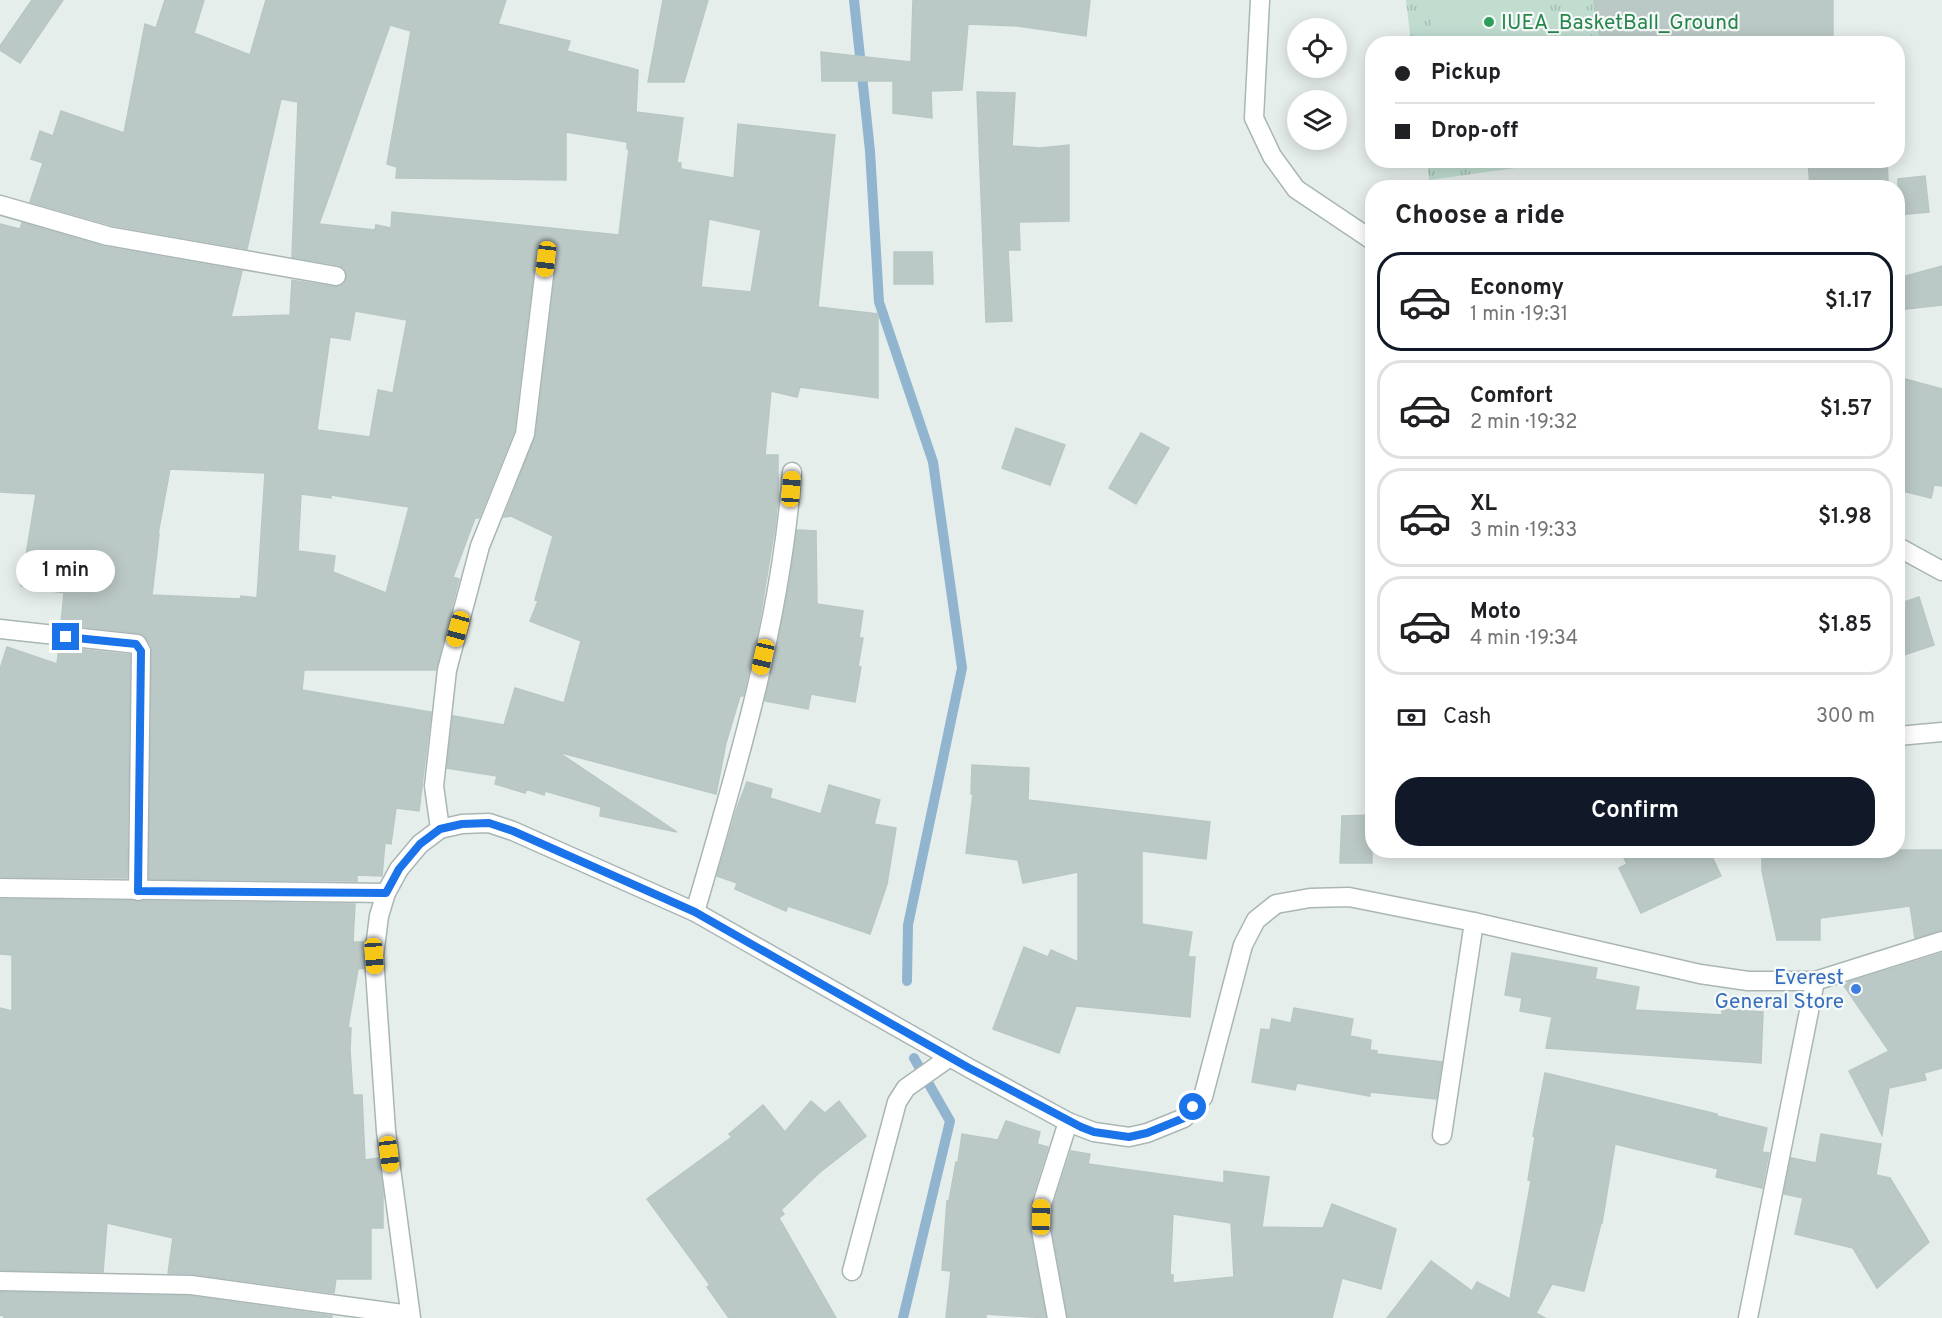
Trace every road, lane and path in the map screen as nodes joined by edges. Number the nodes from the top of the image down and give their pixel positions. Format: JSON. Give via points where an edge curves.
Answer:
{"nodes":[{"id":1,"x":1260,"y":0,"type":"edge"},
{"id":2,"x":0,"y":205,"type":"edge"},
{"id":3,"x":1365,"y":235,"type":"edge"},
{"id":4,"x":546,"y":259,"type":"dead end"},
{"id":5,"x":336,"y":276,"type":"dead end"},
{"id":6,"x":792,"y":472,"type":"dead end"},
{"id":7,"x":1905,"y":551,"type":"edge"},
{"id":8,"x":1942,"y":572,"type":"edge"},
{"id":9,"x":0,"y":629,"type":"edge"},
{"id":10,"x":1942,"y":732,"type":"edge"},
{"id":11,"x":1905,"y":735,"type":"edge"},
{"id":12,"x":440,"y":829,"type":"junction"},
{"id":13,"x":0,"y":888,"type":"edge"},
{"id":14,"x":138,"y":891,"type":"junction"},
{"id":15,"x":386,"y":893,"type":"junction"},
{"id":16,"x":695,"y":912,"type":"junction"},
{"id":17,"x":1474,"y":922,"type":"junction"},
{"id":18,"x":1942,"y":941,"type":"edge"},
{"id":19,"x":1815,"y":981,"type":"junction"},
{"id":20,"x":951,"y":1057,"type":"junction"},
{"id":21,"x":1068,"y":1122,"type":"junction"},
{"id":22,"x":1442,"y":1135,"type":"dead end"},
{"id":23,"x":852,"y":1271,"type":"dead end"},
{"id":24,"x":0,"y":1281,"type":"edge"},
{"id":25,"x":411,"y":1317,"type":"edge"},
{"id":26,"x":1057,"y":1318,"type":"edge"},
{"id":27,"x":1749,"y":1318,"type":"edge"}],
"edges":[{"from":1,"to":3,"type":"street","via":[[1254,118],[1272,156],[1296,189]]},
{"from":2,"to":5,"type":"street","via":[[108,236]]},
{"from":4,"to":12,"type":"street","via":[[525,434],[480,546],[447,670],[434,786]]},
{"from":6,"to":16,"type":"street","via":[[779,590],[737,768]]},
{"from":7,"to":8,"type":"street"},
{"from":9,"to":14,"type":"street","via":[[136,644],[141,651]]},
{"from":10,"to":11,"type":"street"},
{"from":12,"to":15,"type":"street","via":[[420,844],[399,869]]},
{"from":12,"to":16,"type":"street","via":[[489,823]]},
{"from":13,"to":14,"type":"street"},
{"from":14,"to":15,"type":"street"},
{"from":15,"to":25,"type":"street","via":[[374,956],[386,1131]]},
{"from":16,"to":20,"type":"street"},
{"from":17,"to":19,"type":"street","via":[[1700,974],[1748,981]]},
{"from":17,"to":21,"type":"street","via":[[1349,897],[1276,904],[1256,920],[1244,945],[1203,1097],[1184,1118],[1129,1137],[1094,1132]]},
{"from":17,"to":22,"type":"street"},
{"from":18,"to":19,"type":"street"},
{"from":19,"to":27,"type":"street"},
{"from":20,"to":21,"type":"street"},
{"from":20,"to":23,"type":"street","via":[[906,1088],[897,1102]]},
{"from":21,"to":26,"type":"street","via":[[1042,1204],[1041,1230]]},
{"from":24,"to":25,"type":"street","via":[[191,1285]]}]}
